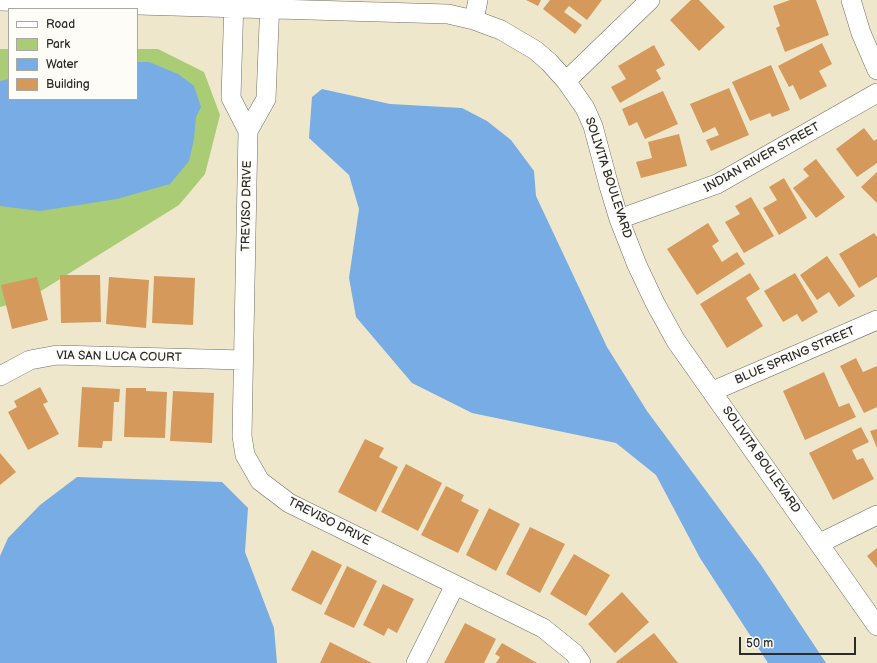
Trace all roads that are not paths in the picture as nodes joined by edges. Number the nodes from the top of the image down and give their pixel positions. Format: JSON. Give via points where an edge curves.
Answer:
{"nodes":[{"id":1,"x":478,"y":0,"type":"edge"},
{"id":2,"x":650,"y":0,"type":"edge"},
{"id":3,"x":851,"y":0,"type":"edge"},
{"id":4,"x":0,"y":1,"type":"edge"},
{"id":5,"x":23,"y":1,"type":"edge"},
{"id":6,"x":234,"y":4,"type":"edge"},
{"id":7,"x":270,"y":4,"type":"edge"},
{"id":8,"x":474,"y":20,"type":"junction"},
{"id":9,"x":877,"y":70,"type":"edge"},
{"id":10,"x":566,"y":81,"type":"junction"},
{"id":11,"x":877,"y":93,"type":"edge"},
{"id":12,"x":248,"y":131,"type":"junction"},
{"id":13,"x":619,"y":219,"type":"junction"},
{"id":14,"x":877,"y":320,"type":"edge"},
{"id":15,"x":243,"y":360,"type":"junction"},
{"id":16,"x":0,"y":376,"type":"edge"},
{"id":17,"x":713,"y":392,"type":"junction"},
{"id":18,"x":877,"y":515,"type":"edge"},
{"id":19,"x":820,"y":543,"type":"junction"},
{"id":20,"x":455,"y":585,"type":"junction"},
{"id":21,"x":877,"y":626,"type":"edge"},
{"id":22,"x":416,"y":663,"type":"edge"},
{"id":23,"x":581,"y":663,"type":"edge"}],
"edges":[{"from":1,"to":8,"type":"street"},
{"from":2,"to":10,"type":"street"},
{"from":3,"to":9,"type":"street","via":[[861,33]]},
{"from":4,"to":5,"type":"street","name":"SOLIVITA BOULEVARD"},
{"from":5,"to":6,"type":"street","name":"SOLIVITA BOULEVARD"},
{"from":6,"to":7,"type":"street","name":"SOLIVITA BOULEVARD"},
{"from":6,"to":12,"type":"street","name":"TREVISO DRIVE","via":[[231,98]]},
{"from":7,"to":8,"type":"street","name":"SOLIVITA BOULEVARD","via":[[448,14]]},
{"from":7,"to":12,"type":"street","name":"TREVISO DRIVE","via":[[266,99]]},
{"from":8,"to":10,"type":"street","name":"SOLIVITA BOULEVARD","via":[[518,39],[549,62]]},
{"from":10,"to":13,"type":"street","name":"SOLIVITA BOULEVARD","via":[[585,108],[593,126]]},
{"from":11,"to":13,"type":"street","name":"INDIAN RIVER STREET","via":[[717,184]]},
{"from":12,"to":15,"type":"street","name":"TREVISO DRIVE"},
{"from":13,"to":17,"type":"street","name":"SOLIVITA BOULEVARD","via":[[655,303],[676,341]]},
{"from":14,"to":17,"type":"street","name":"BLUE SPRING STREET"},
{"from":15,"to":16,"type":"street","name":"VIA SAN LUCA COURT","via":[[57,355],[30,360]]},
{"from":15,"to":20,"type":"street","name":"TREVISO DRIVE","via":[[242,436],[245,455],[260,480],[288,503]]},
{"from":17,"to":19,"type":"street","name":"SOLIVITA BOULEVARD"},
{"from":18,"to":19,"type":"street"},
{"from":19,"to":21,"type":"street","name":"SOLIVITA BOULEVARD"},
{"from":20,"to":22,"type":"street"},
{"from":20,"to":23,"type":"street","name":"TREVISO DRIVE","via":[[543,628],[574,653]]}]}
